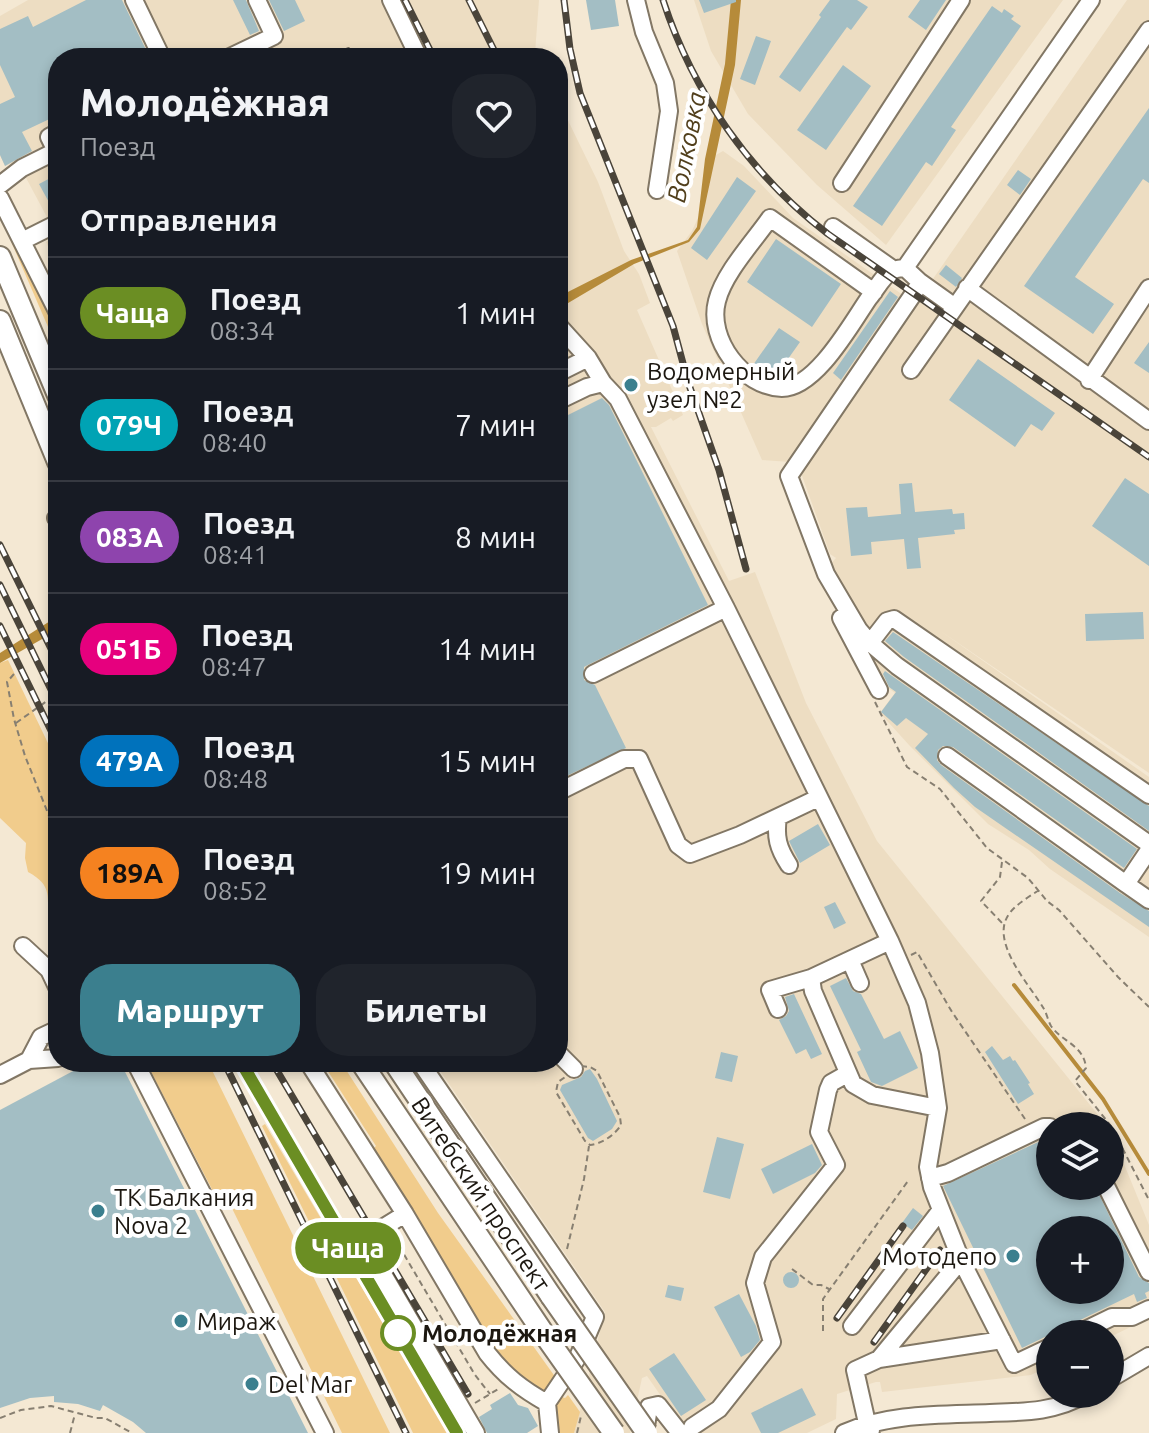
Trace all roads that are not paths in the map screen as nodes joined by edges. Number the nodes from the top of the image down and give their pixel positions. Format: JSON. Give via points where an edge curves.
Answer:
{"nodes":[{"id":1,"x":134,"y":0,"type":"edge"},
{"id":2,"x":257,"y":0,"type":"edge"},
{"id":3,"x":391,"y":0,"type":"edge"},
{"id":4,"x":636,"y":0,"type":"edge"},
{"id":5,"x":961,"y":0,"type":"edge"},
{"id":6,"x":1091,"y":0,"type":"edge"},
{"id":7,"x":1149,"y":30,"type":"edge"},
{"id":8,"x":157,"y":48,"type":"edge"},
{"id":9,"x":249,"y":48,"type":"edge"},
{"id":10,"x":414,"y":48,"type":"edge"},
{"id":11,"x":48,"y":155,"type":"edge"},
{"id":12,"x":842,"y":183,"type":"dead end"},
{"id":13,"x":0,"y":185,"type":"edge"},
{"id":14,"x":657,"y":190,"type":"dead end"},
{"id":15,"x":0,"y":198,"type":"edge"},
{"id":16,"x":6,"y":226,"type":"edge"},
{"id":17,"x":833,"y":227,"type":"dead end"},
{"id":18,"x":48,"y":228,"type":"edge"},
{"id":19,"x":22,"y":241,"type":"junction"},
{"id":20,"x":0,"y":257,"type":"edge"},
{"id":21,"x":900,"y":269,"type":"junction"},
{"id":22,"x":920,"y":282,"type":"junction"},
{"id":23,"x":967,"y":288,"type":"junction"},
{"id":24,"x":1149,"y":288,"type":"edge"},
{"id":25,"x":874,"y":292,"type":"junction"},
{"id":26,"x":48,"y":293,"type":"edge"},
{"id":27,"x":955,"y":307,"type":"junction"},
{"id":28,"x":0,"y":321,"type":"edge"},
{"id":29,"x":568,"y":336,"type":"edge"},
{"id":30,"x":588,"y":358,"type":"junction"},
{"id":31,"x":568,"y":368,"type":"edge"},
{"id":32,"x":911,"y":370,"type":"dead end"},
{"id":33,"x":48,"y":371,"type":"edge"},
{"id":34,"x":1089,"y":380,"type":"junction"},
{"id":35,"x":603,"y":383,"type":"junction"},
{"id":36,"x":568,"y":396,"type":"edge"},
{"id":37,"x":1149,"y":421,"type":"edge"},
{"id":38,"x":48,"y":438,"type":"edge"},
{"id":39,"x":840,"y":600,"type":"junction"},
{"id":40,"x":726,"y":608,"type":"junction"},
{"id":41,"x":870,"y":643,"type":"junction"},
{"id":42,"x":593,"y":674,"type":"dead end"},
{"id":43,"x":879,"y":690,"type":"road end"},
{"id":44,"x":947,"y":756,"type":"dead end"},
{"id":45,"x":568,"y":787,"type":"edge"},
{"id":46,"x":1149,"y":795,"type":"edge"},
{"id":47,"x":818,"y":798,"type":"junction"},
{"id":48,"x":778,"y":817,"type":"junction"},
{"id":49,"x":1149,"y":847,"type":"edge"},
{"id":50,"x":789,"y":865,"type":"dead end"},
{"id":51,"x":1126,"y":884,"type":"junction"},
{"id":52,"x":1149,"y":900,"type":"edge"},
{"id":53,"x":890,"y":941,"type":"junction"},
{"id":54,"x":23,"y":946,"type":"dead end"},
{"id":55,"x":850,"y":960,"type":"junction"},
{"id":56,"x":48,"y":969,"type":"edge"},
{"id":57,"x":811,"y":978,"type":"junction"},
{"id":58,"x":860,"y":983,"type":"dead end"},
{"id":59,"x":778,"y":1009,"type":"dead end"},
{"id":60,"x":48,"y":1034,"type":"edge"},
{"id":61,"x":48,"y":1059,"type":"edge"},
{"id":62,"x":29,"y":1060,"type":"junction"},
{"id":63,"x":568,"y":1063,"type":"edge"},
{"id":64,"x":574,"y":1069,"type":"road end"},
{"id":65,"x":140,"y":1072,"type":"edge"},
{"id":66,"x":314,"y":1072,"type":"edge"},
{"id":67,"x":368,"y":1072,"type":"edge"},
{"id":68,"x":401,"y":1072,"type":"edge"},
{"id":69,"x":427,"y":1072,"type":"edge"},
{"id":70,"x":847,"y":1074,"type":"junction"},
{"id":71,"x":0,"y":1075,"type":"edge"},
{"id":72,"x":938,"y":1108,"type":"junction"},
{"id":73,"x":1036,"y":1132,"type":"edge"},
{"id":74,"x":930,"y":1178,"type":"junction"},
{"id":75,"x":1113,"y":1200,"type":"edge"},
{"id":76,"x":940,"y":1211,"type":"junction"},
{"id":77,"x":405,"y":1214,"type":"junction"},
{"id":78,"x":961,"y":1260,"type":"junction"},
{"id":79,"x":1149,"y":1272,"type":"edge"},
{"id":80,"x":1149,"y":1309,"type":"edge"},
{"id":81,"x":1106,"y":1320,"type":"edge"},
{"id":82,"x":852,"y":1326,"type":"dead end"},
{"id":83,"x":1002,"y":1340,"type":"junction"},
{"id":84,"x":1036,"y":1354,"type":"edge"},
{"id":85,"x":1149,"y":1356,"type":"edge"},
{"id":86,"x":879,"y":1359,"type":"junction"},
{"id":87,"x":1124,"y":1371,"type":"edge"},
{"id":88,"x":547,"y":1403,"type":"junction"},
{"id":89,"x":1052,"y":1408,"type":"edge"},
{"id":90,"x":870,"y":1428,"type":"edge"},
{"id":91,"x":686,"y":1430,"type":"edge"},
{"id":92,"x":325,"y":1433,"type":"edge"},
{"id":93,"x":476,"y":1433,"type":"edge"},
{"id":94,"x":550,"y":1433,"type":"edge"},
{"id":95,"x":614,"y":1433,"type":"edge"},
{"id":96,"x":646,"y":1433,"type":"edge"},
{"id":97,"x":844,"y":1433,"type":"edge"}],
"edges":[{"from":1,"to":8,"type":"street"},
{"from":2,"to":9,"type":"street","via":[[274,36]]},
{"from":3,"to":10,"type":"street"},
{"from":4,"to":14,"type":"street","via":[[665,83],[669,111]]},
{"from":5,"to":12,"type":"street"},
{"from":6,"to":21,"type":"street"},
{"from":7,"to":23,"type":"street"},
{"from":11,"to":13,"type":"street"},
{"from":15,"to":16,"type":"street"},
{"from":16,"to":19,"type":"street"},
{"from":17,"to":21,"type":"street"},
{"from":18,"to":19,"type":"street"},
{"from":19,"to":26,"type":"street"},
{"from":20,"to":33,"type":"main road"},
{"from":21,"to":22,"type":"street"},
{"from":21,"to":25,"type":"street"},
{"from":22,"to":27,"type":"street"},
{"from":22,"to":39,"type":"street","via":[[789,476]]},
{"from":23,"to":27,"type":"street"},
{"from":23,"to":34,"type":"street"},
{"from":24,"to":34,"type":"street"},
{"from":25,"to":25,"type":"street","via":[[803,383],[784,388],[744,375],[725,349],[717,322],[723,284],[770,218]]},
{"from":27,"to":32,"type":"street"},
{"from":28,"to":38,"type":"main road"},
{"from":29,"to":30,"type":"street"},
{"from":30,"to":31,"type":"street"},
{"from":30,"to":35,"type":"street"},
{"from":34,"to":37,"type":"street"},
{"from":35,"to":36,"type":"street"},
{"from":35,"to":40,"type":"street","via":[[618,399]]},
{"from":39,"to":41,"type":"street"},
{"from":39,"to":43,"type":"street","via":[[841,619]]},
{"from":40,"to":42,"type":"street"},
{"from":40,"to":47,"type":"street"},
{"from":41,"to":46,"type":"street","via":[[894,619]]},
{"from":41,"to":49,"type":"street"},
{"from":44,"to":51,"type":"street"},
{"from":45,"to":48,"type":"street","via":[[624,759],[639,759],[678,845],[690,854]]},
{"from":47,"to":48,"type":"street"},
{"from":47,"to":53,"type":"street"},
{"from":48,"to":50,"type":"street","via":[[778,849]]},
{"from":49,"to":51,"type":"street"},
{"from":51,"to":52,"type":"street"},
{"from":53,"to":55,"type":"street"},
{"from":53,"to":72,"type":"street","via":[[917,1003]]},
{"from":54,"to":56,"type":"street"},
{"from":55,"to":57,"type":"street"},
{"from":55,"to":58,"type":"street"},
{"from":57,"to":59,"type":"street","via":[[770,990]]},
{"from":57,"to":70,"type":"street"},
{"from":60,"to":62,"type":"street"},
{"from":61,"to":62,"type":"street"},
{"from":62,"to":71,"type":"street"},
{"from":63,"to":64,"type":"street"},
{"from":65,"to":92,"type":"street"},
{"from":66,"to":77,"type":"street"},
{"from":67,"to":95,"type":"main road","name":"Витебский проспект","bridge":true},
{"from":68,"to":96,"type":"main road","name":"Витебский проспект","bridge":true},
{"from":69,"to":88,"type":"street","via":[[595,1317],[578,1357]]},
{"from":70,"to":72,"type":"street","via":[[872,1095]]},
{"from":70,"to":91,"type":"street","via":[[831,1083],[819,1132],[836,1165],[763,1257],[755,1283],[772,1342],[719,1409]]},
{"from":72,"to":74,"type":"street"},
{"from":73,"to":74,"type":"street"},
{"from":74,"to":76,"type":"street"},
{"from":75,"to":79,"type":"street"},
{"from":76,"to":78,"type":"street"},
{"from":76,"to":82,"type":"street"},
{"from":77,"to":88,"type":"street","via":[[487,1353],[512,1381]]},
{"from":77,"to":93,"type":"street","via":[[363,1240]]},
{"from":78,"to":83,"type":"street"},
{"from":78,"to":86,"type":"street"},
{"from":80,"to":81,"type":"street"},
{"from":83,"to":84,"type":"street","via":[[1014,1364]]},
{"from":83,"to":86,"type":"street"},
{"from":85,"to":87,"type":"street"},
{"from":86,"to":90,"type":"street","via":[[855,1370]]},
{"from":88,"to":94,"type":"street"},
{"from":89,"to":90,"type":"street","via":[[917,1416]]},
{"from":90,"to":97,"type":"street"},
{"from":91,"to":96,"type":"street","via":[[658,1405],[649,1407]]}]}
